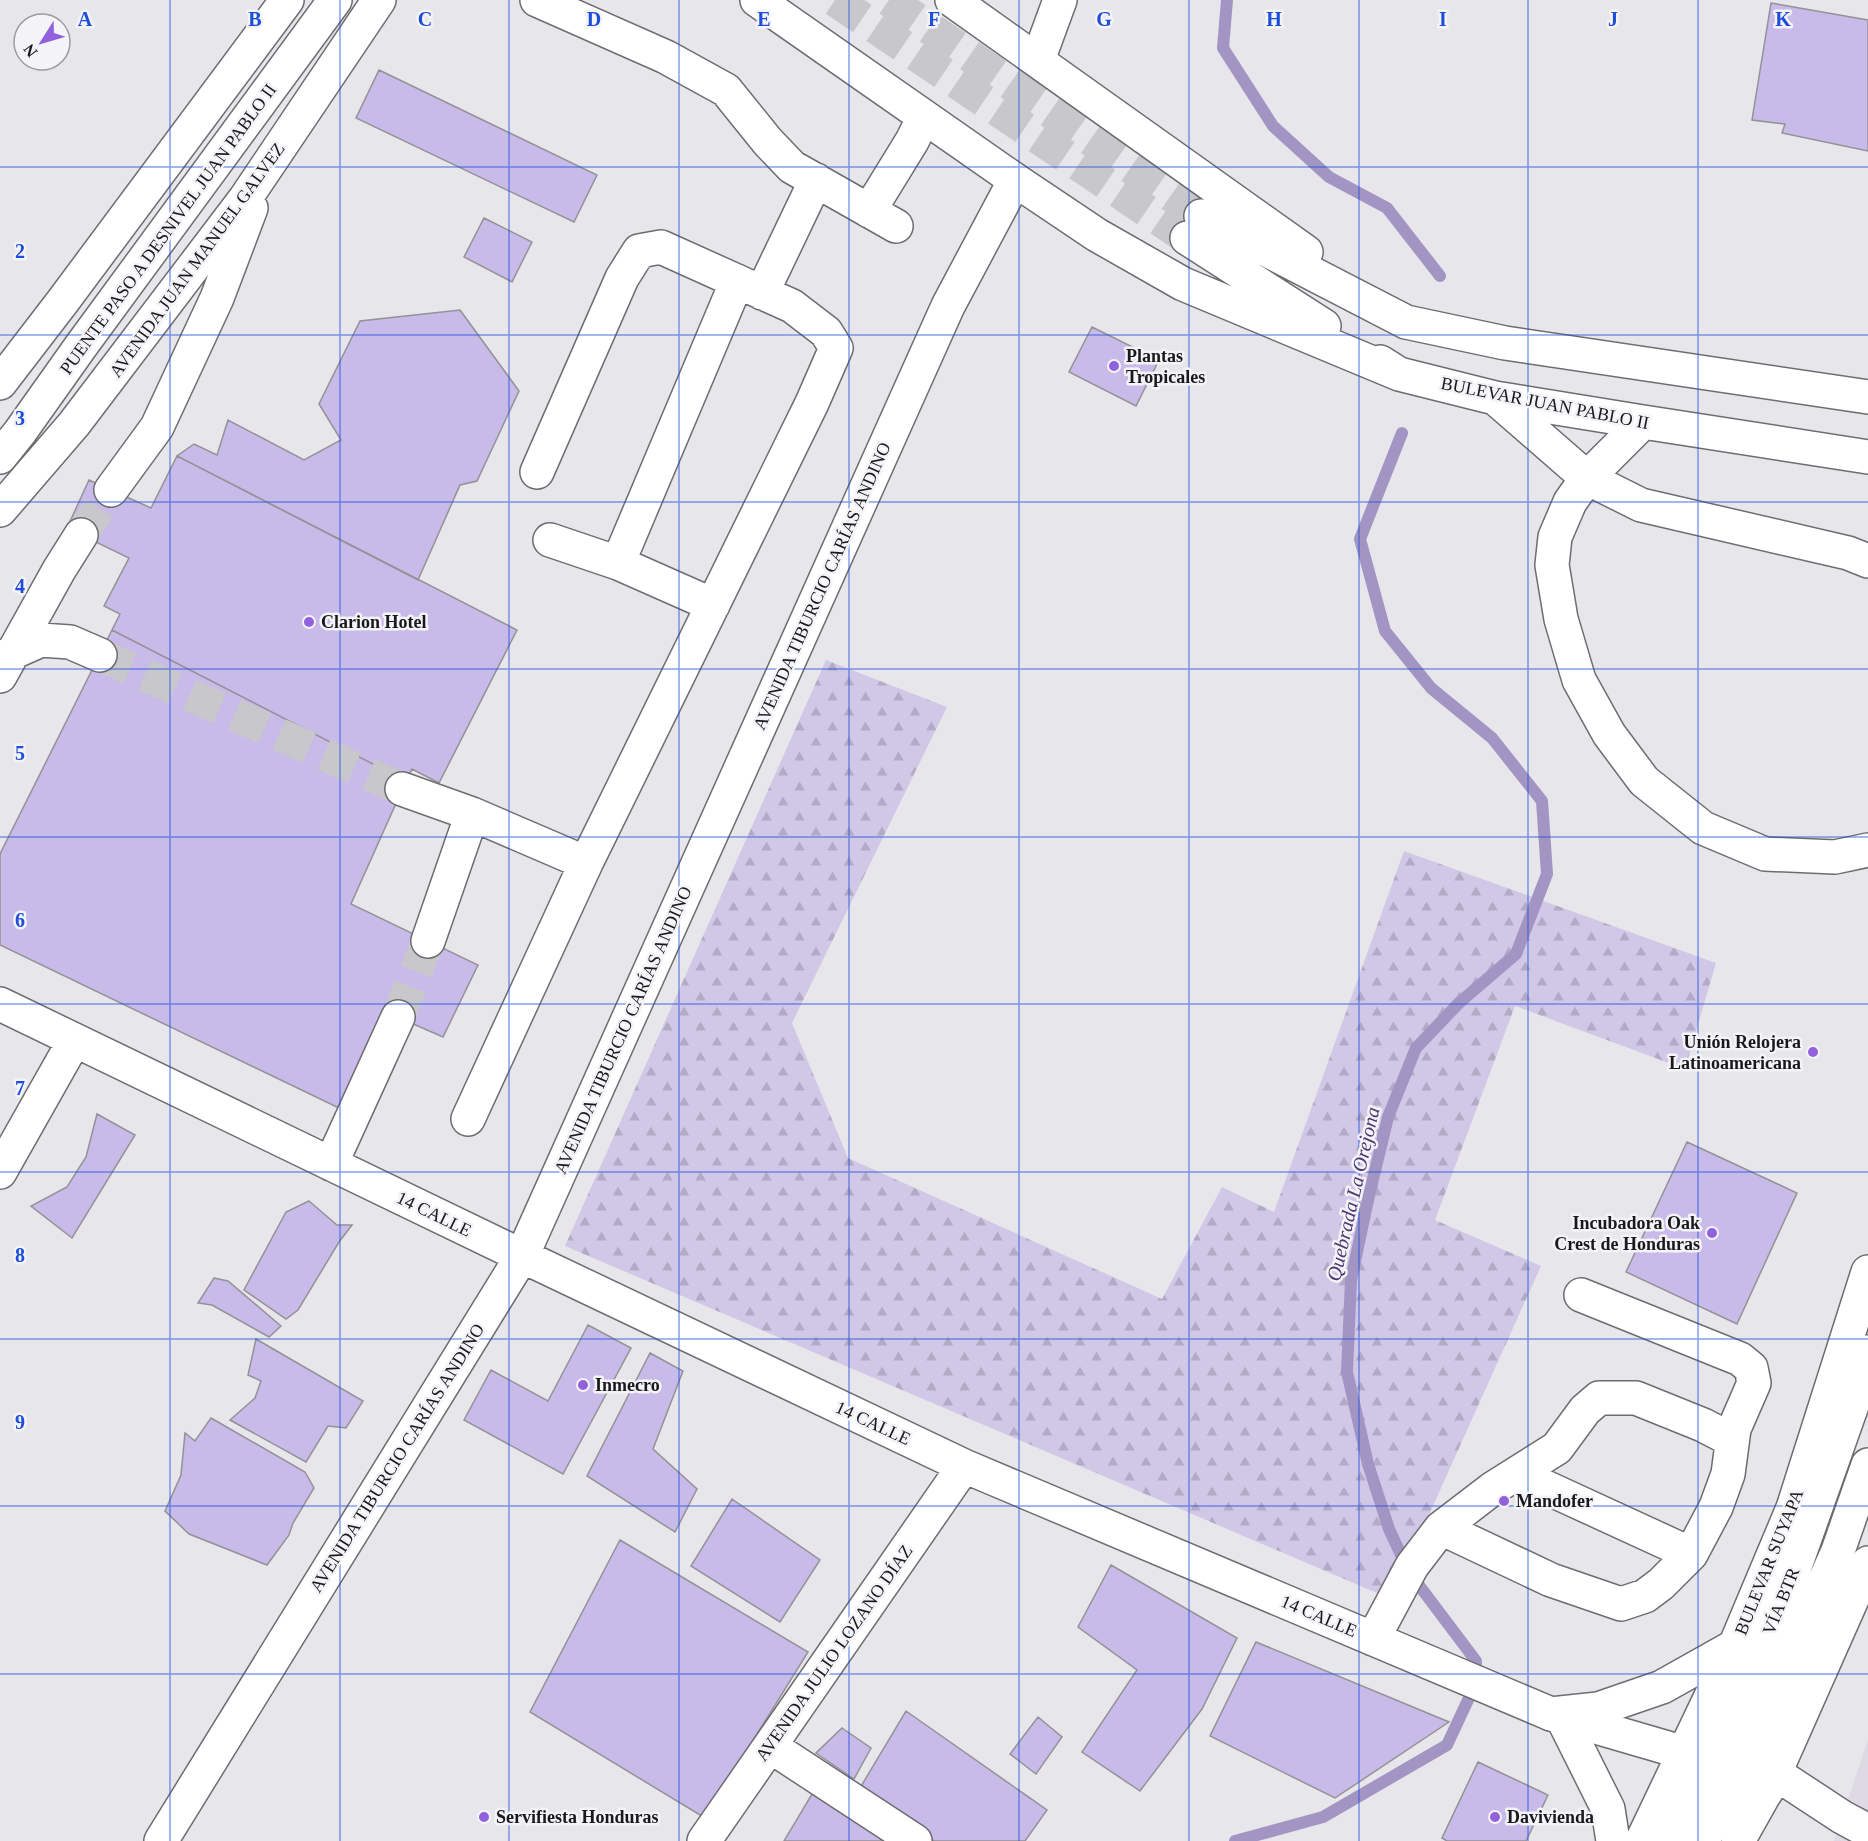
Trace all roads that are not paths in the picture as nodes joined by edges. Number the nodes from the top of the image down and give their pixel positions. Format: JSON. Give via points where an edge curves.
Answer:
{"nodes":[{"id":1,"x":287,"y":0,"type":"edge"},
{"id":2,"x":335,"y":0,"type":"edge"},
{"id":3,"x":379,"y":0,"type":"edge"},
{"id":4,"x":537,"y":0,"type":"edge"},
{"id":5,"x":757,"y":0,"type":"edge"},
{"id":6,"x":952,"y":0,"type":"edge"},
{"id":7,"x":1060,"y":0,"type":"edge"},
{"id":8,"x":1038,"y":60,"type":"junction"},
{"id":9,"x":924,"y":117,"type":"junction"},
{"id":10,"x":267,"y":168,"type":"junction"},
{"id":11,"x":816,"y":180,"type":"junction"},
{"id":12,"x":1015,"y":180,"type":"junction"},
{"id":13,"x":750,"y":287,"type":"junction"},
{"id":14,"x":1406,"y":322,"type":"junction"},
{"id":15,"x":1399,"y":374,"type":"junction"},
{"id":16,"x":0,"y":383,"type":"edge"},
{"id":17,"x":1868,"y":397,"type":"edge"},
{"id":18,"x":1495,"y":398,"type":"junction"},
{"id":19,"x":1643,"y":422,"type":"junction"},
{"id":20,"x":0,"y":457,"type":"edge"},
{"id":21,"x":1868,"y":457,"type":"edge"},
{"id":22,"x":537,"y":472,"type":"dead end"},
{"id":23,"x":1587,"y":478,"type":"junction"},
{"id":24,"x":111,"y":490,"type":"tunnel mouth"},
{"id":25,"x":0,"y":510,"type":"edge"},
{"id":26,"x":81,"y":535,"type":"tunnel mouth"},
{"id":27,"x":550,"y":540,"type":"dead end"},
{"id":28,"x":1868,"y":561,"type":"edge"},
{"id":29,"x":618,"y":563,"type":"junction"},
{"id":30,"x":713,"y":605,"type":"junction"},
{"id":31,"x":100,"y":655,"type":"tunnel mouth"},
{"id":32,"x":4,"y":662,"type":"edge"},
{"id":33,"x":402,"y":789,"type":"tunnel mouth"},
{"id":34,"x":472,"y":814,"type":"junction"},
{"id":35,"x":1868,"y":850,"type":"edge"},
{"id":36,"x":586,"y":863,"type":"junction"},
{"id":37,"x":428,"y":941,"type":"tunnel mouth"},
{"id":38,"x":0,"y":1004,"type":"edge"},
{"id":39,"x":398,"y":1017,"type":"tunnel mouth"},
{"id":40,"x":74,"y":1041,"type":"junction"},
{"id":41,"x":468,"y":1119,"type":"dead end"},
{"id":42,"x":331,"y":1164,"type":"junction"},
{"id":43,"x":0,"y":1172,"type":"edge"},
{"id":44,"x":522,"y":1256,"type":"junction"},
{"id":45,"x":1868,"y":1272,"type":"edge"},
{"id":46,"x":1581,"y":1295,"type":"dead end"},
{"id":47,"x":1868,"y":1352,"type":"edge"},
{"id":48,"x":1732,"y":1440,"type":"junction"},
{"id":49,"x":1868,"y":1465,"type":"edge"},
{"id":50,"x":964,"y":1466,"type":"junction"},
{"id":51,"x":1517,"y":1474,"type":"junction"},
{"id":52,"x":1441,"y":1528,"type":"junction"},
{"id":53,"x":1692,"y":1554,"type":"junction"},
{"id":54,"x":1868,"y":1563,"type":"edge"},
{"id":55,"x":1373,"y":1639,"type":"junction"},
{"id":56,"x":1735,"y":1646,"type":"junction"},
{"id":57,"x":1557,"y":1717,"type":"junction"},
{"id":58,"x":770,"y":1746,"type":"junction"},
{"id":59,"x":1711,"y":1764,"type":"junction"},
{"id":60,"x":1770,"y":1783,"type":"junction"},
{"id":61,"x":1868,"y":1831,"type":"edge"},
{"id":62,"x":162,"y":1841,"type":"edge"},
{"id":63,"x":704,"y":1841,"type":"edge"},
{"id":64,"x":915,"y":1841,"type":"edge"},
{"id":65,"x":1613,"y":1841,"type":"edge"},
{"id":66,"x":1642,"y":1841,"type":"edge"},
{"id":67,"x":1671,"y":1841,"type":"edge"},
{"id":68,"x":1702,"y":1841,"type":"edge"},
{"id":69,"x":1738,"y":1841,"type":"edge"}],
"edges":[{"from":1,"to":16,"type":"street"},
{"from":2,"to":20,"type":"street","name":"PUENTE PASO A DESNIVEL JUAN PABLO II"},
{"from":3,"to":10,"type":"street","name":"AVENIDA JUAN MANUEL GALVEZ"},
{"from":4,"to":11,"type":"street","via":[[666,57],[726,90],[792,167]]},
{"from":5,"to":9,"type":"street"},
{"from":6,"to":8,"type":"street"},
{"from":7,"to":8,"type":"street"},
{"from":8,"to":14,"type":"street"},
{"from":9,"to":11,"type":"street","via":[[883,218]]},
{"from":9,"to":12,"type":"street"},
{"from":10,"to":24,"type":"street","via":[[217,298],[156,427]]},
{"from":10,"to":25,"type":"street","name":"AVENIDA JUAN MANUEL GALVEZ","via":[[74,424]]},
{"from":11,"to":13,"type":"street"},
{"from":12,"to":15,"type":"street","via":[[1097,235],[1183,284]]},
{"from":12,"to":44,"type":"street","name":"AVENIDA TIBURCIO CARÍAS ANDINO","via":[[948,306]]},
{"from":13,"to":22,"type":"street","via":[[661,247],[639,251],[622,278]]},
{"from":13,"to":29,"type":"street"},
{"from":13,"to":30,"type":"street","via":[[792,306],[826,332],[836,348]]},
{"from":14,"to":15,"type":"street","name":"BULEVAR JUAN PABLO II","via":[[1194,227]]},
{"from":14,"to":17,"type":"street","name":"BULEVAR JUAN PABLO II","via":[[1505,343]]},
{"from":15,"to":18,"type":"street","name":"BULEVAR JUAN PABLO II"},
{"from":18,"to":19,"type":"street","name":"BULEVAR JUAN PABLO II"},
{"from":18,"to":23,"type":"street"},
{"from":19,"to":21,"type":"street","name":"BULEVAR JUAN PABLO II"},
{"from":19,"to":23,"type":"street"},
{"from":23,"to":28,"type":"street","via":[[1641,505]]},
{"from":23,"to":35,"type":"street","via":[[1570,502],[1555,537],[1552,566],[1561,619],[1579,680],[1609,734],[1637,772],[1702,828],[1765,854],[1835,857]]},
{"from":26,"to":32,"type":"street"},
{"from":27,"to":29,"type":"street"},
{"from":29,"to":30,"type":"street"},
{"from":30,"to":36,"type":"street"},
{"from":31,"to":32,"type":"street","via":[[70,642],[40,640]]},
{"from":33,"to":34,"type":"street"},
{"from":34,"to":36,"type":"street"},
{"from":34,"to":37,"type":"street"},
{"from":36,"to":41,"type":"street"},
{"from":38,"to":40,"type":"street","name":"14 CALLE"},
{"from":39,"to":42,"type":"street"},
{"from":40,"to":42,"type":"street","name":"14 CALLE"},
{"from":40,"to":43,"type":"street"},
{"from":42,"to":44,"type":"street","name":"14 CALLE"},
{"from":44,"to":50,"type":"street","name":"14 CALLE"},
{"from":44,"to":62,"type":"street","name":"AVENIDA TIBURCIO CARÍAS ANDINO"},
{"from":45,"to":56,"type":"street","name":"BULEVAR SUYAPA","via":[[1793,1508]]},
{"from":46,"to":48,"type":"street","via":[[1740,1359],[1751,1368],[1754,1383]]},
{"from":47,"to":59,"type":"street","name":"VÍA BTR","via":[[1781,1606]]},
{"from":48,"to":51,"type":"street","via":[[1636,1398],[1599,1398],[1585,1410],[1557,1448]]},
{"from":48,"to":53,"type":"street","via":[[1728,1474]]},
{"from":49,"to":59,"type":"street","name":"VÍA BTR","via":[[1838,1551]]},
{"from":50,"to":55,"type":"street","name":"14 CALLE"},
{"from":50,"to":58,"type":"street","name":"AVENIDA JULIO LOZANO DÍAZ"},
{"from":51,"to":52,"type":"street"},
{"from":51,"to":53,"type":"street"},
{"from":52,"to":53,"type":"street","via":[[1551,1580],[1621,1604],[1645,1596]]},
{"from":52,"to":55,"type":"street","via":[[1407,1576]]},
{"from":54,"to":60,"type":"street"},
{"from":55,"to":57,"type":"street","name":"14 CALLE"},
{"from":56,"to":57,"type":"street","via":[[1662,1687],[1598,1709]]},
{"from":56,"to":59,"type":"street","name":"BULEVAR SUYAPA"},
{"from":57,"to":59,"type":"street","name":"14 CALLE"},
{"from":57,"to":65,"type":"street","via":[[1608,1809]]},
{"from":58,"to":63,"type":"street","name":"AVENIDA JULIO LOZANO DÍAZ"},
{"from":58,"to":64,"type":"street"},
{"from":59,"to":60,"type":"street","name":"14 CALLE"},
{"from":59,"to":66,"type":"street","name":"BULEVAR SUYAPA"},
{"from":59,"to":67,"type":"street","name":"VÍA BTR"},
{"from":59,"to":68,"type":"street","name":"VÍA BTR"},
{"from":60,"to":61,"type":"street","name":"14 CALLE"},
{"from":60,"to":69,"type":"street"}]}
